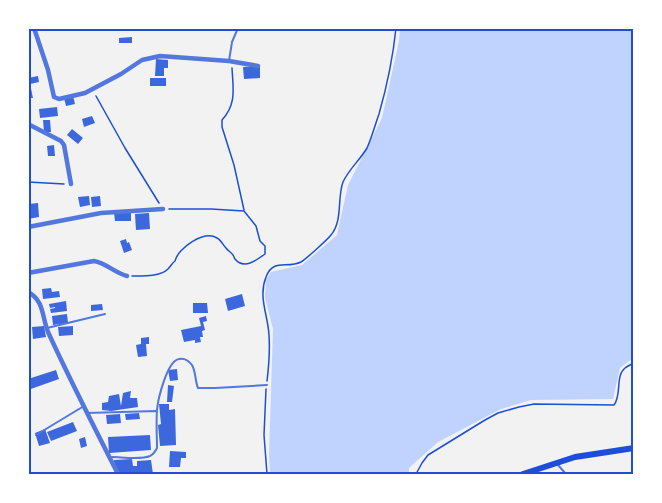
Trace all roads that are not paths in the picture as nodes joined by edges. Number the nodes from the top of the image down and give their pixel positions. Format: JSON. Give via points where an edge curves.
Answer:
{"nodes":[{"id":1,"x":34,"y":28,"type":"edge"},
{"id":2,"x":238,"y":28,"type":"edge"},
{"id":3,"x":229,"y":61,"type":"junction"},
{"id":4,"x":258,"y":66,"type":"dead end"},
{"id":5,"x":28,"y":124,"type":"edge"},
{"id":6,"x":71,"y":184,"type":"road end"},
{"id":7,"x":163,"y":209,"type":"road end"},
{"id":8,"x":28,"y":227,"type":"edge"},
{"id":9,"x":28,"y":273,"type":"edge"},
{"id":10,"x":127,"y":276,"type":"road end"},
{"id":11,"x":28,"y":292,"type":"edge"},
{"id":12,"x":105,"y":314,"type":"dead end"},
{"id":13,"x":47,"y":328,"type":"junction"},
{"id":14,"x":267,"y":385,"type":"road end"},
{"id":15,"x":84,"y":406,"type":"junction"},
{"id":16,"x":157,"y":411,"type":"junction"},
{"id":17,"x":87,"y":414,"type":"junction"},
{"id":18,"x":36,"y":435,"type":"dead end"},
{"id":19,"x":633,"y":448,"type":"edge"},
{"id":20,"x":109,"y":457,"type":"junction"},
{"id":21,"x":557,"y":463,"type":"junction"},
{"id":22,"x":118,"y":474,"type":"edge"},
{"id":23,"x":523,"y":474,"type":"edge"},
{"id":24,"x":566,"y":474,"type":"edge"}],
"edges":[{"from":1,"to":3,"type":"street","via":[[54,97],[58,99],[93,90],[150,58]]},
{"from":2,"to":3,"type":"lane"},
{"from":3,"to":4,"type":"street"},
{"from":5,"to":6,"type":"street","via":[[64,145]]},
{"from":7,"to":8,"type":"street","via":[[102,213]]},
{"from":9,"to":10,"type":"street","via":[[99,261]]},
{"from":11,"to":13,"type":"street","via":[[36,297]]},
{"from":12,"to":13,"type":"lane"},
{"from":13,"to":15,"type":"street"},
{"from":14,"to":16,"type":"lane","via":[[198,387],[193,366],[179,359],[169,368]]},
{"from":15,"to":17,"type":"street"},
{"from":15,"to":18,"type":"lane"},
{"from":16,"to":17,"type":"lane"},
{"from":16,"to":20,"type":"lane","via":[[155,452],[144,457]]},
{"from":17,"to":20,"type":"street"},
{"from":19,"to":21,"type":"main road"},
{"from":20,"to":22,"type":"street"},
{"from":21,"to":23,"type":"main road"},
{"from":21,"to":24,"type":"lane"}]}
